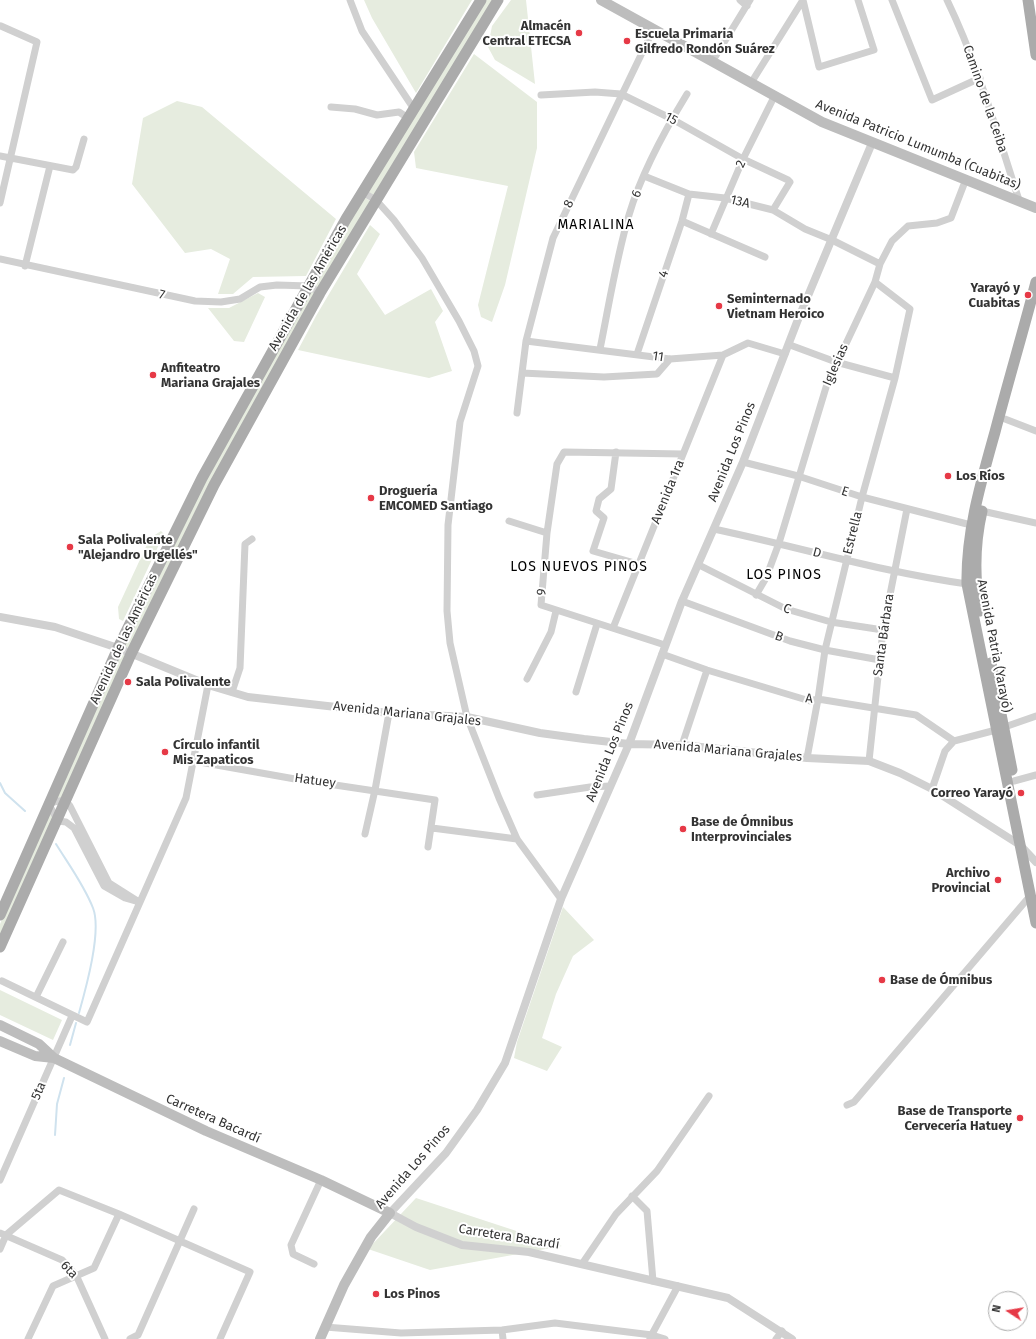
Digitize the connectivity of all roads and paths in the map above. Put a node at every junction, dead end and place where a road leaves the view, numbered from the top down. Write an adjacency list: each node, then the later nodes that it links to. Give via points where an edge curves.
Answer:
1 (350, 0): 23 (street, via 362,31)
2 (481, 0): 23 (main road, Avenida de las Américas)
3 (498, 0): 36 (main road, Avenida de las Américas)
4 (601, 0): 13 (main road, Avenida Patricio Lumumba (Cuabitas))
5 (740, 0): 11 (street)
6 (803, 0): 7 (street, via 819,67 874,50); 17 (street)
7 (858, 0)
8 (892, 0): 16 (street, via 932,100)
9 (948, 0): 16 (street, Camino de la Ceiba)
10 (1028, 0): 14 (main road)
11 (748, 3): 15 (street)
12 (0, 26): 28 (street, via 37,42)
13 (653, 30): 15 (main road, Avenida Patricio Lumumba (Cuabitas)); 18 (street, 8)
14 (1036, 55)
15 (712, 62): 17 (main road, Avenida Patricio Lumumba (Cuabitas))
16 (980, 78): 37 (street, Camino de la Ceiba)
17 (751, 83): 21 (main road, Avenida Patricio Lumumba (Cuabitas))
18 (621, 94): 20 (street, 15, via 595,92); 24 (street, 15); 53 (street, 8, via 553,238)
19 (687, 94): 24 (street, 6)
20 (541, 95)
21 (775, 95): 26 (main road, Avenida Patricio Lumumba (Cuabitas), via 822,122); 29 (street, 2)
22 (331, 107): 23 (street, via 355,109 377,115 399,112)
23 (411, 114): 33 (main road, Avenida de las Américas)
24 (672, 119): 29 (street, 15); 31 (street, 6)
25 (84, 139): 30 (street, via 73,170)
26 (872, 143): 32 (main road, Avenida Patricio Lumumba (Cuabitas)); 43 (street, Avenida Los Pinos)
27 (0, 156): 28 (street)
28 (11, 158): 30 (street); 38 (street)
29 (743, 159): 35 (street, 2); 40 (street, 15, via 790,182)
30 (50, 166): 47 (street)
31 (644, 176): 34 (street, 13A); 55 (street, 6, via 629,214)
32 (966, 179): 37 (main road, Avenida Patricio Lumumba (Cuabitas)); 46 (street, Iglesias, via 950,218 908,226 892,241)
33 (362, 192): 36 (street); 50 (main road, Avenida de las Américas)
34 (689, 194): 35 (street, 13A); 41 (street, 4)
35 (725, 198): 40 (street, 13A); 42 (street, 2)
36 (376, 200): 51 (main road, Avenida de las Américas); 109 (street, via 422,258 459,321 478,366 460,422 448,525 447,611 450,643)
37 (1019, 200): 39 (main road, Avenida Patricio Lumumba (Cuabitas))
38 (0, 203)
39 (1036, 208)
40 (773, 210): 43 (street, 13A)
41 (682, 221): 42 (street); 56 (street, 4)
42 (711, 234): 44 (street)
43 (832, 240): 46 (street, 13A); 54 (street, Avenida Los Pinos)
44 (765, 257)
45 (0, 259): 47 (street, 7)
46 (880, 264): 48 (street, Iglesias)
47 (25, 266): 50 (street, 7, via 195,302 240,299 260,287)
48 (875, 282): 60 (street, Iglesias); 62 (street, Estrella, via 910,309)
49 (1036, 282): 68 (main road, Avenida Patria (Yarayó))
50 (309, 286): 51 (street); 95 (main road, Avenida de las Américas, via 202,478)
51 (320, 293): 97 (main road, Avenida de las Américas, via 214,485)
52 (1036, 312): 64 (main road, Avenida Patria (Yarayó))
53 (526, 341): 55 (street, 11); 61 (street, 8)
54 (790, 345): 57 (street, Avenida Los Pinos); 60 (street)
55 (600, 349): 56 (street, 11)
56 (637, 354): 59 (street, 11)
57 (785, 354): 58 (street, 11, via 748,343); 69 (street, Avenida Los Pinos)
58 (723, 355): 59 (street, 11); 67 (street, Avenida 1ra)
59 (670, 359): 61 (street, via 657,374 604,377)
60 (836, 362): 62 (street); 70 (street, Iglesias)
61 (522, 373): 63 (street, 8)
62 (894, 378): 71 (street, Estrella)
63 (517, 413)
64 (1006, 419): 65 (street); 68 (main road, Avenida Patria (Yarayó))
65 (1036, 431)
66 (616, 452): 67 (street); 78 (street, 9, via 564,452 558,464); 82 (street, via 611,489 599,499 596,511 604,518 593,551)
67 (683, 454): 82 (street, Avenida 1ra)
68 (991, 459): 73 (main road, Avenida Patria (Yarayó)); 76 (main road, Avenida Patria (Yarayó))
69 (743, 462): 70 (street, E); 77 (street, Avenida Los Pinos)
70 (798, 476): 71 (street, E); 80 (street, Iglesias)
71 (862, 497): 72 (street, E); 81 (street, Estrella)
72 (907, 509): 76 (street, E); 84 (street, Santa Bárbara)
73 (982, 511): 75 (street); 110 (main road, Avenida Patria (Yarayó), via 975,555 975,583)
74 (509, 521): 78 (street)
75 (1036, 523)
76 (971, 526): 85 (main road, Avenida Patria (Yarayó))
77 (714, 529): 80 (street, D); 83 (street, Avenida Los Pinos)
78 (547, 533): 88 (street, 9, via 541,605)
79 (252, 539): 103 (street, via 245,544 240,668)
80 (778, 543): 81 (street, D); 86 (street, Iglesias, via 766,578)
81 (846, 561): 84 (street, D); 90 (street, Estrella)
82 (638, 564): 92 (street, Avenida 1ra)
83 (699, 565): 86 (street, C); 87 (street, Avenida Los Pinos)
84 (893, 572): 85 (street, D); 93 (street, Santa Bárbara)
85 (967, 584): 110 (main road, Avenida Patria (Yarayó))
86 (756, 594): 90 (street, C, via 786,609)
87 (682, 601): 94 (street, Avenida Los Pinos); 96 (street, B, via 790,641)
88 (556, 611): 91 (street, 9); 101 (street, via 551,632)
89 (0, 617): 95 (street, Avenida Mariana Grajales, via 55,627)
90 (831, 622): 93 (street, C); 96 (street, Estrella)
91 (597, 624): 92 (street, 9); 104 (street)
92 (613, 628): 94 (street, 9)
93 (883, 630): 99 (street, Santa Bárbara)
94 (665, 645): 98 (street, Avenida Los Pinos)
95 (118, 648): 97 (street, Avenida Mariana Grajales); 124 (main road, Avenida de las Américas)
96 (825, 650): 99 (street, B); 105 (street, Estrella)
97 (132, 654): 102 (street, Avenida Mariana Grajales); 123 (main road, Avenida de las Américas)
98 (662, 654): 100 (street, A); 112 (street, Avenida Los Pinos)
99 (880, 660): 106 (street, Santa Bárbara)
100 (707, 670): 105 (street, A, via 810,701); 113 (street)
101 (527, 679)
102 (208, 685): 103 (street, Avenida Mariana Grajales); 115 (street)
103 (232, 692): 107 (street, Avenida Mariana Grajales, via 248,697)
104 (576, 692)
105 (818, 699): 106 (street, A); 114 (street, Estrella)
106 (874, 709): 111 (street, A, via 916,715); 116 (street, Santa Bárbara)
107 (389, 713): 109 (street, Avenida Mariana Grajales); 121 (street)
108 (1036, 716): 110 (street)
109 (467, 717): 112 (street, Avenida Mariana Grajales, via 540,733); 128 (street)
110 (1000, 729): 111 (street); 118 (main road, Avenida Patria (Yarayó)); 130 (main road, Avenida Patria (Yarayó))
111 (954, 741): 120 (street, via 945,751)
112 (629, 744): 113 (street, Avenida Mariana Grajales); 119 (street, Avenida Los Pinos)
113 (682, 745): 114 (street, Avenida Mariana Grajales)
114 (807, 758): 116 (street, Avenida Mariana Grajales)
115 (194, 761): 121 (street, Hatuey); 134 (street, via 186,798)
116 (869, 761): 120 (street, Avenida Mariana Grajales)
117 (1036, 775): 118 (street)
118 (1014, 781): 130 (main road, Avenida Patria (Yarayó))
119 (610, 786): 122 (street); 133 (street, Avenida Los Pinos)
120 (932, 788): 130 (street, Avenida Mariana Grajales)
121 (375, 790): 126 (street, Hatuey, via 435,800); 127 (street)
122 (537, 795)
123 (66, 800): 124 (street); 125 (main road, Avenida de las Américas); 134 (street, via 109,883)
124 (48, 804): 125 (street); 135 (main road, Avenida de las Américas)
125 (57, 820): 134 (street, via 66,822 74,828 104,886); 138 (main road, Avenida de las Américas)
126 (432, 828): 128 (street); 129 (street)
127 (365, 834)
128 (517, 839): 133 (street)
129 (428, 847)
130 (1024, 848): 131 (street, Avenida Mariana Grajales); 132 (main road, Avenida Patria (Yarayó))
131 (1036, 862)
132 (1033, 891): 136 (main road, Avenida Patria (Yarayó)); 146 (street, via 854,1102)
133 (561, 899): 151 (street, Avenida Los Pinos, via 505,1062 477,1110 446,1153)
134 (139, 902): 141 (street, via 87,1022)
135 (0, 915)
136 (1036, 923)
137 (62, 942): 140 (street)
138 (0, 947)
139 (2, 981): 140 (street)
140 (36, 997): 141 (street)
141 (72, 1016): 144 (street, 5ta)
142 (0, 1025): 144 (main road, Carretera Bacardí, via 39,1044)
143 (0, 1041): 144 (main road, Carretera Bacardí, via 35,1056)
144 (54, 1058): 147 (street, 5ta); 148 (main road, Carretera Bacardí, via 206,1131)
145 (709, 1096): 149 (street, via 657,1171)
146 (847, 1105)
147 (0, 1180)
148 (320, 1180): 151 (main road, Carretera Bacardí); 156 (street, via 291,1245 293,1254)
149 (632, 1196): 157 (street, via 616,1214); 159 (street, via 647,1211)
150 (194, 1209): 154 (street)
151 (390, 1213): 157 (street, Carretera Bacardí, via 416,1227 462,1245 529,1252); 161 (main road, Avenida Los Pinos, via 371,1237 344,1285)
152 (119, 1214): 153 (street, via 59,1190); 154 (street); 158 (street, via 94,1268)
153 (3, 1234): 155 (street); 158 (street, 6ta, via 62,1260)
154 (180, 1240): 168 (street, via 138,1335); 169 (street, via 250,1272)
155 (0, 1249)
156 (314, 1264)
157 (582, 1264): 159 (street, Carretera Bacardí)
158 (76, 1275): 166 (street, via 53,1286); 167 (street, 6ta)
159 (653, 1281): 160 (street, Carretera Bacardí)
160 (678, 1286): 163 (street, Carretera Bacardí, via 728,1298); 164 (street)
161 (325, 1327): 162 (street, via 401,1333); 165 (main road, Avenida Los Pinos)
162 (502, 1330): 164 (street, via 556,1323); 170 (street)
163 (782, 1331): 172 (street); 173 (street, Carretera Bacardí)
164 (650, 1337): 171 (street)
165 (321, 1338)
166 (28, 1339)
167 (105, 1339)
168 (130, 1339)
169 (220, 1339)
170 (503, 1339)
171 (665, 1339)
172 (776, 1339)
173 (792, 1339)

